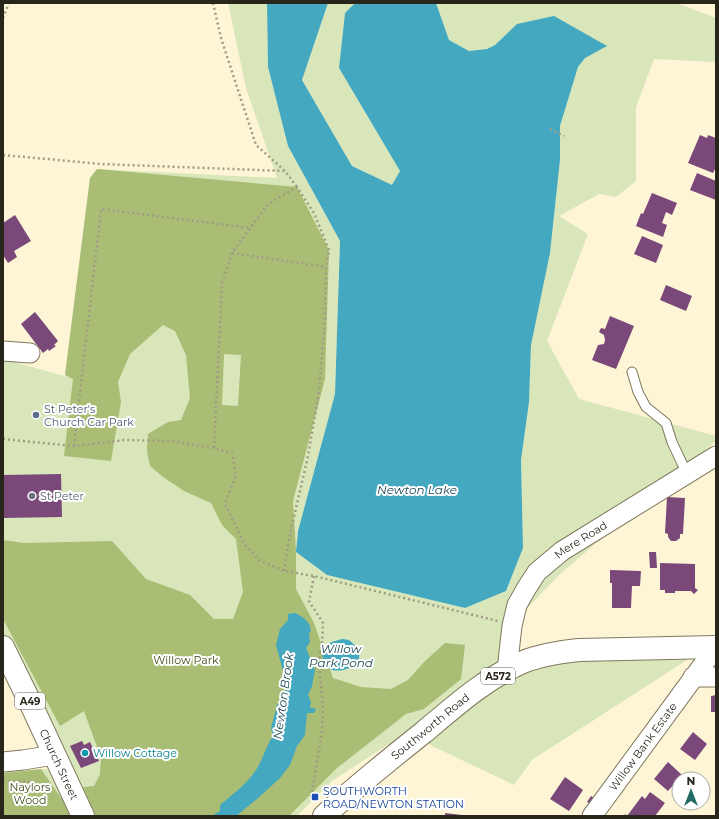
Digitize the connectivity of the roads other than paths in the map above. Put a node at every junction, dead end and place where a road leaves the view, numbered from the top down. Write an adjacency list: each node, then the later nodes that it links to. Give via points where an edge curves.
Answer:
1 (3, 351): 2 (street)
2 (30, 353)
3 (632, 372): 5 (lane, via 646,407 666,423)
4 (716, 456): 5 (street, Mere Road)
5 (687, 474): 8 (street, Mere Road, via 562,551 537,572 517,606)
6 (3, 647): 11 (main road, Church Street / A49)
7 (716, 647): 8 (main road, Southworth Road / A572, via 579,650 541,656); 9 (street, Willow Bank Estate)
8 (507, 670): 13 (main road, Southworth Road / A572, via 468,695)
9 (693, 677): 10 (street); 15 (street, Willow Bank Estate)
10 (716, 677)
11 (54, 755): 12 (street); 14 (main road, Church Street / A49)
12 (3, 762)
13 (327, 815)
14 (84, 816)
15 (592, 816)

